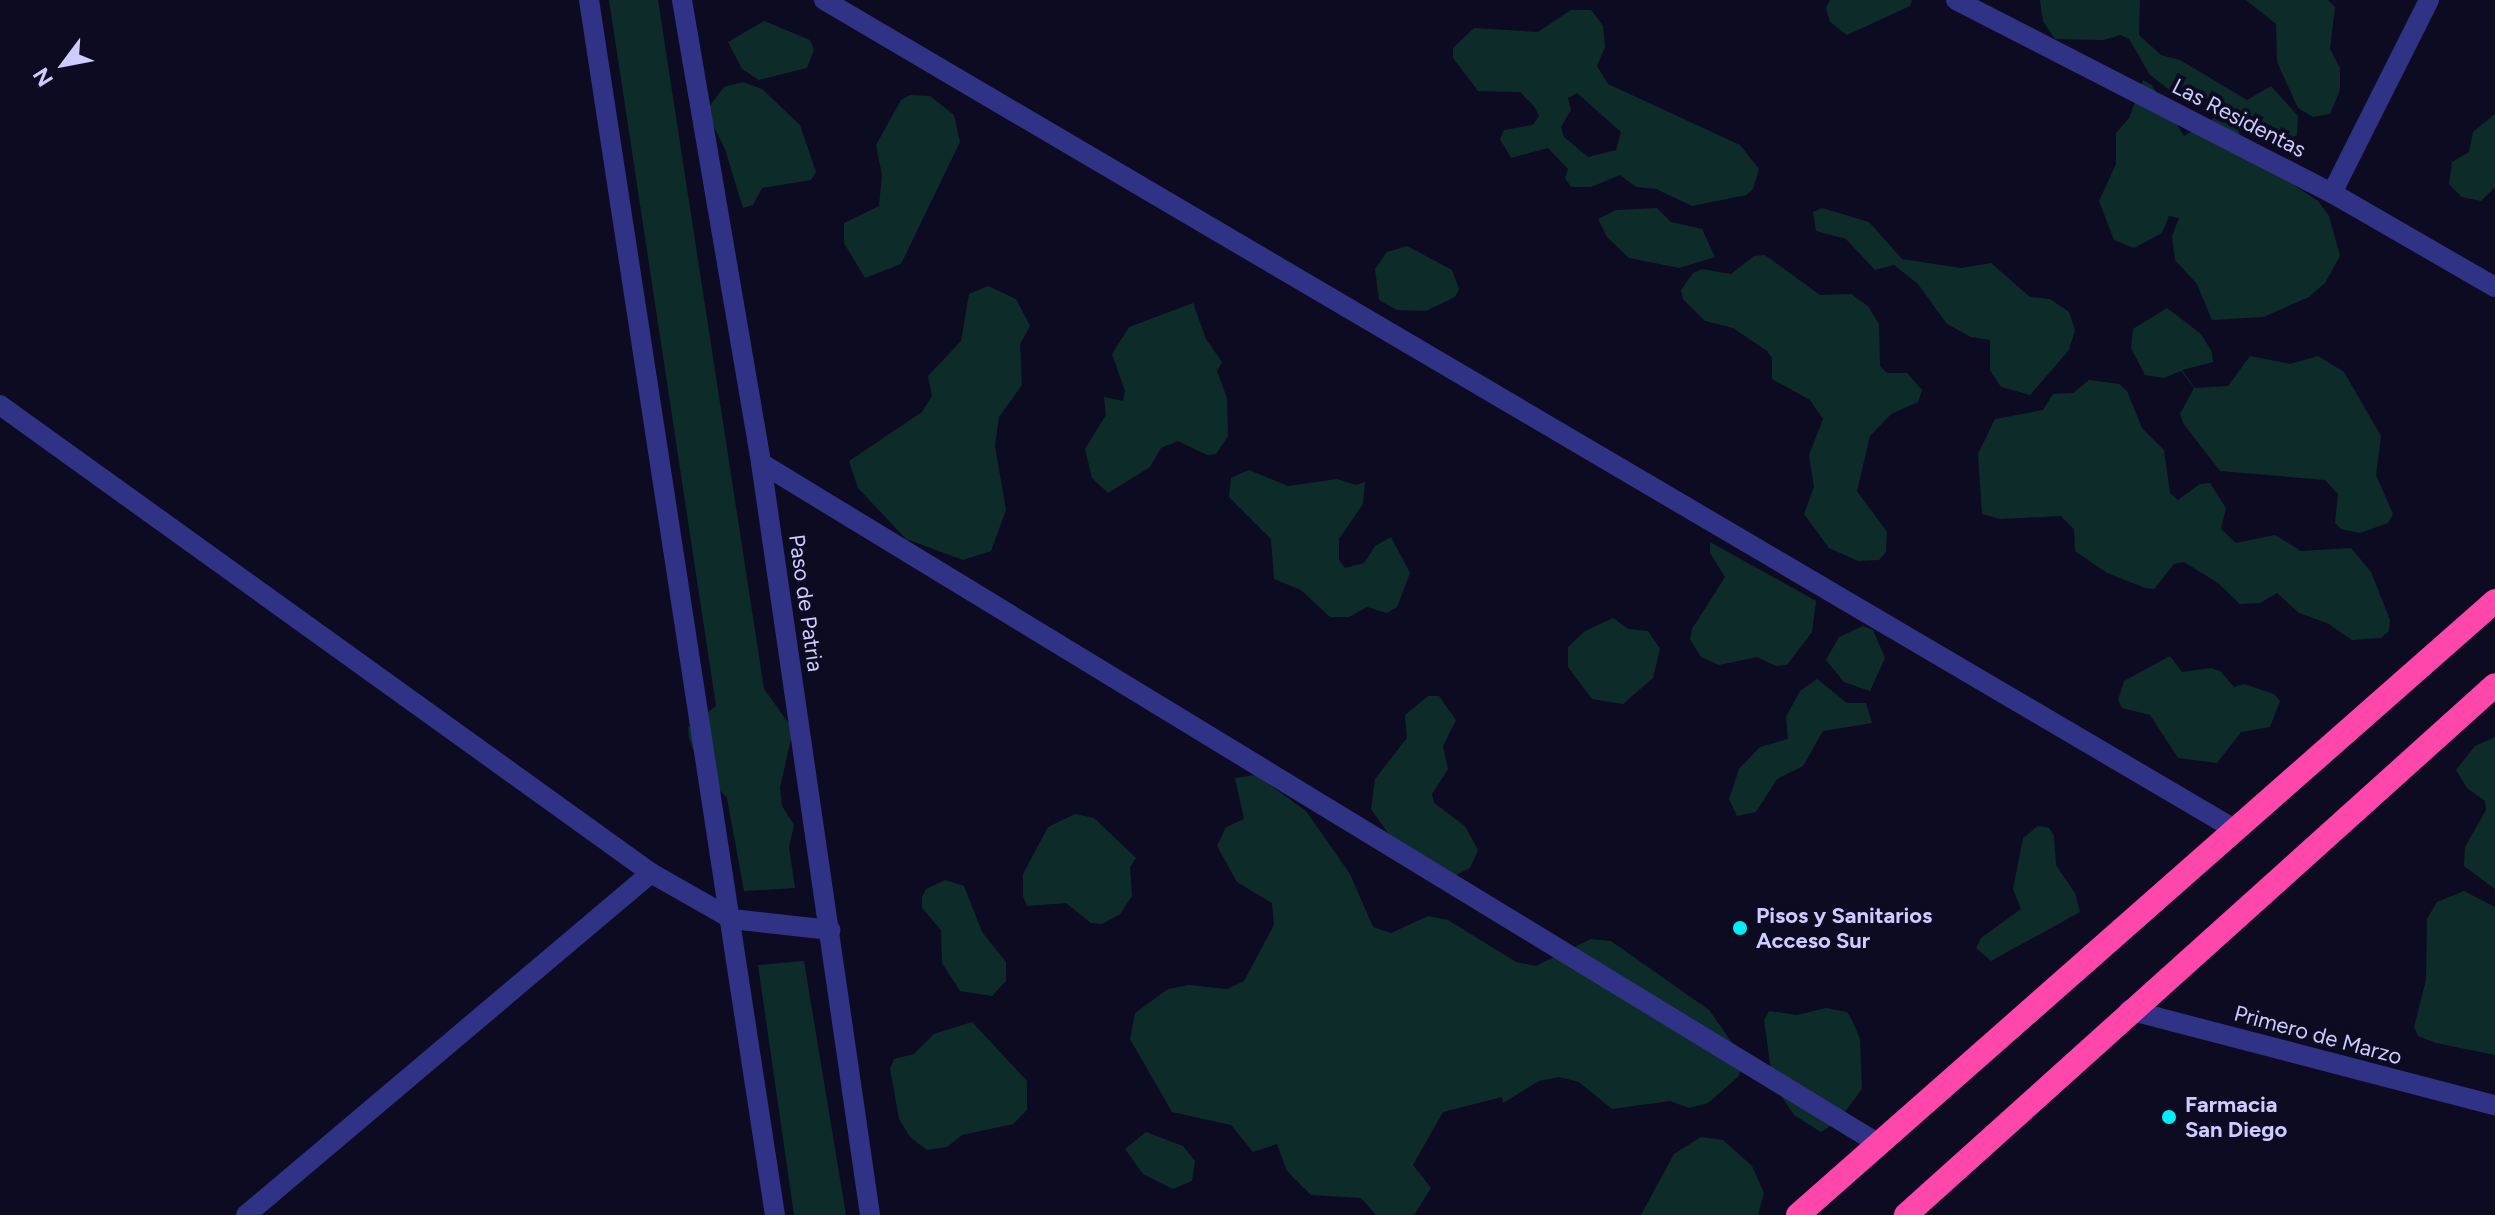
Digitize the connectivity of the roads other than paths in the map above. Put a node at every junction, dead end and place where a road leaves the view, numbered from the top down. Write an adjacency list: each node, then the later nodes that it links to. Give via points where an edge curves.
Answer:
1 (589, 0): 14 (street)
2 (682, 0): 9 (street, Paso de Patria)
3 (824, 0): 12 (street)
4 (1956, 0): 6 (street, Las Residentas)
5 (2429, 0): 6 (street)
6 (2332, 193): 7 (street, Las Residentas)
7 (2495, 287)
8 (0, 405): 13 (street)
9 (761, 463): 15 (street, Paso de Patria); 18 (street)
10 (2495, 601): 12 (highway)
11 (2495, 685): 16 (highway)
12 (2236, 830): 18 (highway)
13 (651, 873): 14 (street); 19 (street)
14 (732, 919): 15 (street); 20 (street)
15 (830, 930): 21 (street, Paso de Patria)
16 (2129, 1010): 17 (street, Primero de Marzo); 23 (highway)
17 (2495, 1105)
18 (1879, 1144): 22 (highway)
19 (246, 1215)
20 (775, 1215)
21 (870, 1215)
22 (1798, 1215)
23 (1906, 1215)

